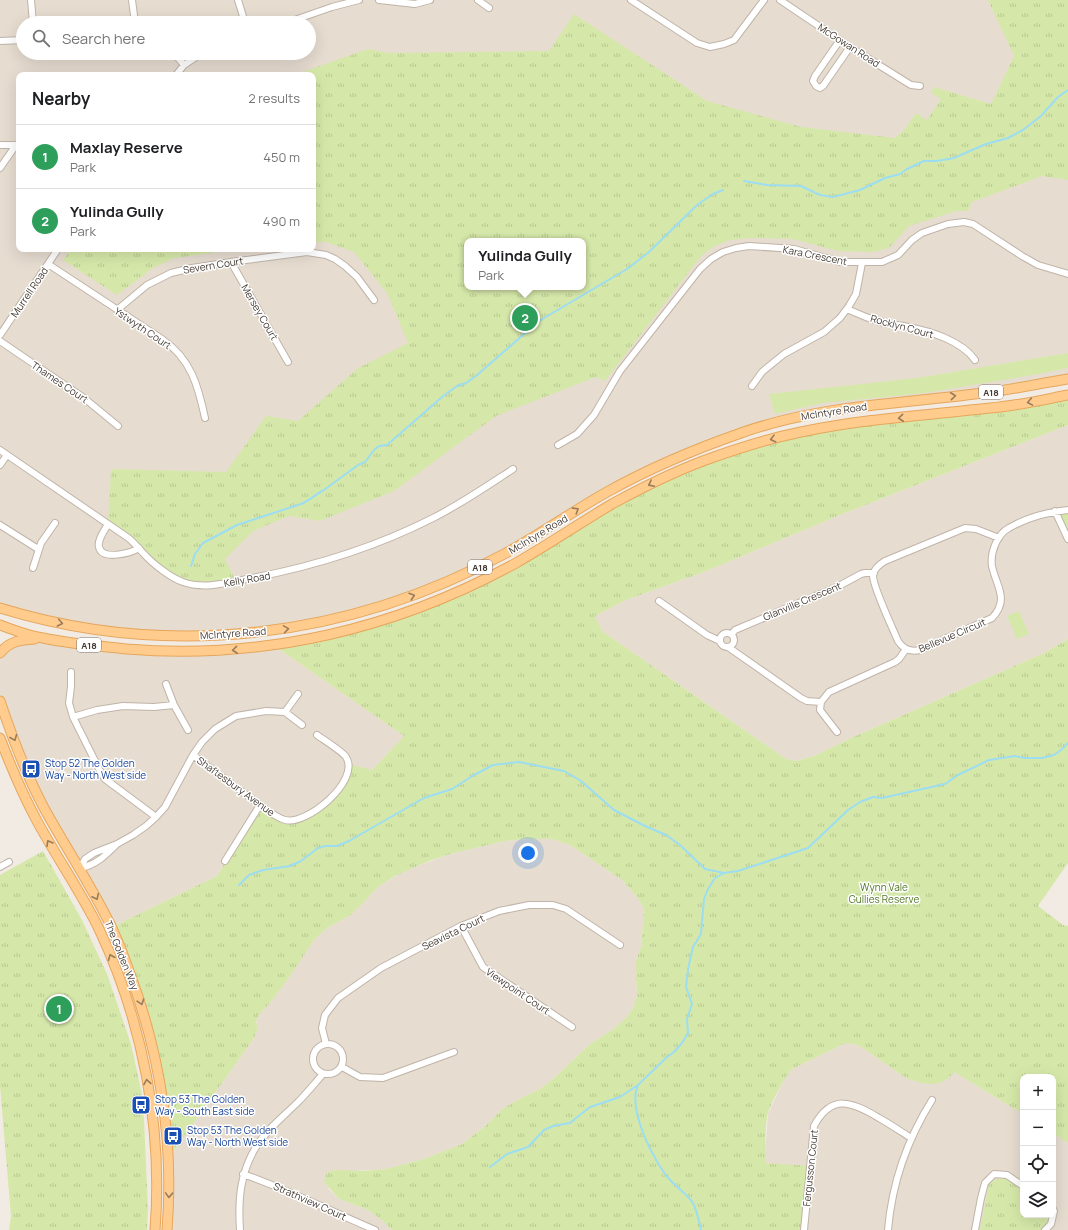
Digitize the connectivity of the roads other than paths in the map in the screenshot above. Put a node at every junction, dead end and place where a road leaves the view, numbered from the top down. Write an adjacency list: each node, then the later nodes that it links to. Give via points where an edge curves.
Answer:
1 (31, 0): 14 (street)
2 (132, 0): 15 (street)
3 (238, 0): 16 (street)
4 (329, 0): 12 (street)
5 (359, 0): 12 (street)
6 (379, 0): 7 (street, via 415,4)
7 (430, 0)
8 (478, 0): 13 (street)
9 (631, 0): 10 (street, via 697,43 710,47 734,40)
10 (764, 0)
11 (780, 0): 19 (street, McGowan Road)
12 (332, 7): 17 (street)
13 (489, 8)
14 (32, 16)
15 (134, 16)
16 (243, 16)
17 (306, 16)
18 (16, 40): 20 (street)
19 (840, 40): 21 (street, McGowan Road); 21 (street, via 815,76 813,80 816,86 823,86)
20 (0, 41)
21 (850, 47): 26 (street, McGowan Road, via 911,85)
22 (180, 60): 24 (street)
23 (192, 60): 24 (street)
24 (184, 65): 25 (street)
25 (178, 72)
26 (920, 86)
27 (0, 145): 28 (street)
28 (16, 145)
29 (16, 148): 30 (street)
30 (0, 168)
31 (56, 252): 34 (street, Murrell Road)
32 (231, 262): 36 (street, Severn Court, via 301,253 322,254 345,266); 38 (street, Severn Court, via 171,273 147,285); 42 (street, Mersey Court)
33 (862, 263): 35 (street, Kara Crescent, via 890,260 922,233 948,224 964,222 979,227 1034,263); 37 (street, via 857,290); 48 (street, Kara Crescent, via 835,261 794,249 749,246 717,255 700,269 620,371 591,419 577,434)
34 (48, 264): 38 (street, Ystwyth Court); 39 (street, Murrell Road)
35 (1068, 274)
36 (374, 300)
37 (847, 309): 41 (street, Rocklyn Court, via 878,321 912,327 945,338 963,347); 44 (street, via 830,328 784,354 767,368)
38 (117, 310): 46 (street, Ystwyth Court, via 168,343 180,354 193,374)
39 (0, 335)
40 (0, 342): 47 (street, Thames Court, via 84,398)
41 (975, 360)
42 (288, 362)
43 (1068, 379): 66 (main road, McIntyre Road / A18, one-way to 43, via 106,631 167,636 257,633 345,617 425,592 456,578 508,552 628,480 678,456 745,431 790,418 837,409 991,392)
44 (752, 386)
45 (1068, 395): 70 (main road, McIntyre Road / A18, one-way to 70, via 993,408 838,425 799,432 736,449 657,481 612,504 517,562 458,592 389,618 325,636 226,651 144,650)
46 (205, 418)
47 (118, 426)
48 (558, 444)
49 (0, 450): 50 (street, Kelly Road)
50 (7, 455): 51 (street); 56 (street, Kelly Road)
51 (0, 465)
52 (513, 469): 60 (street, Kelly Road, via 417,526 357,551 278,573 211,585 192,584 177,580 152,562)
53 (1068, 510): 54 (street, Bellevue Circuit)
54 (1055, 511): 58 (street, Bellevue Circuit, via 1008,528); 59 (street)
55 (55, 523): 61 (street)
56 (108, 524): 60 (street, Kelly Road); 60 (street, via 99,543 101,551 113,555 130,553)
57 (0, 525): 61 (street)
58 (999, 538): 63 (street, via 976,529 964,528 881,563); 73 (street, Bellevue Circuit, via 992,556 1001,596 996,614 986,622 920,650 912,651)
59 (1068, 539)
60 (139, 548)
61 (38, 549): 62 (street)
62 (33, 568)
63 (874, 574): 69 (street, Glanville Crescent, via 861,574 735,630); 73 (street, Bellevue Circuit, via 875,586 898,641)
64 (659, 601): 71 (street, via 707,635)
65 (0, 608): 66 (main road, McIntyre Road / A18)
66 (22, 614): 67 (main road)
67 (0, 615)
68 (0, 625): 70 (main road, McIntyre Road / A18)
69 (732, 634): 71 (street, via 722,635); 72 (street, via 735,639)
70 (43, 638): 74 (main road, via 14,642)
71 (720, 641): 72 (street)
72 (728, 648): 79 (street, via 801,698)
73 (906, 648): 79 (street, via 895,662 829,692)
74 (0, 653)
75 (71, 672): 82 (street, via 69,703)
76 (166, 684): 80 (street)
77 (298, 694): 81 (street)
78 (0, 701): 95 (main road, The Golden Way, one-way to 95, via 35,789)
79 (821, 702): 85 (street, via 820,710)
80 (174, 705): 82 (street, via 123,706); 84 (street)
81 (285, 712): 83 (street); 88 (street, via 266,711 236,716 215,729)
82 (73, 717): 90 (street, via 105,779)
83 (302, 725)
84 (188, 730)
85 (837, 732)
86 (317, 735): 89 (street, Shaftesbury Avenue, via 346,756 349,764 349,773 330,800 293,821 277,817)
87 (0, 738): 91 (main road, The Golden Way, one-way to 87, via 24,796)
88 (193, 754): 89 (street, Shaftesbury Avenue); 90 (street, via 165,807)
89 (260, 805): 92 (street)
90 (156, 817): 95 (street, via 117,844 104,857 90,866)
91 (59, 858): 95 (main road); 96 (main road, The Golden Way)
92 (225, 860)
93 (9, 862): 94 (street)
94 (0, 868)
95 (80, 868): 96 (main road); 110 (main road, The Golden Way, one-way to 110, via 112,927 143,1009 153,1048 163,1099 168,1146)
96 (78, 892): 109 (main road, The Golden Way, one-way to 96, via 155,1136 141,1051 118,974)
97 (462, 926): 98 (street, Seavista Court, via 499,911 529,905 553,905 566,909); 99 (street, Viewpoint Court, via 483,967); 100 (street, Seavista Court, via 380,968 338,998 325,1015 322,1028)
98 (620, 945)
99 (572, 1027)
100 (326, 1044): 102 (street, via 338,1047 344,1057); 103 (street, via 316,1050 313,1061)
101 (454, 1052): 102 (street, via 383,1078 360,1077)
102 (342, 1067): 103 (street, via 330,1075)
103 (323, 1074): 106 (street, via 256,1146)
104 (932, 1100): 105 (street)
105 (911, 1138): 113 (street, Fergusson Court, via 863,1108 852,1104 842,1103 826,1109 814,1126); 114 (street, via 897,1178)
106 (243, 1174): 111 (street, via 238,1209); 112 (street, Strathview Court)
107 (1020, 1184): 115 (street, via 1007,1175 994,1174 985,1183)
108 (1052, 1218): 116 (street)
109 (155, 1230)
110 (167, 1230)
111 (240, 1230)
112 (375, 1230)
113 (804, 1230)
114 (888, 1230)
115 (975, 1230)
116 (1045, 1230)

